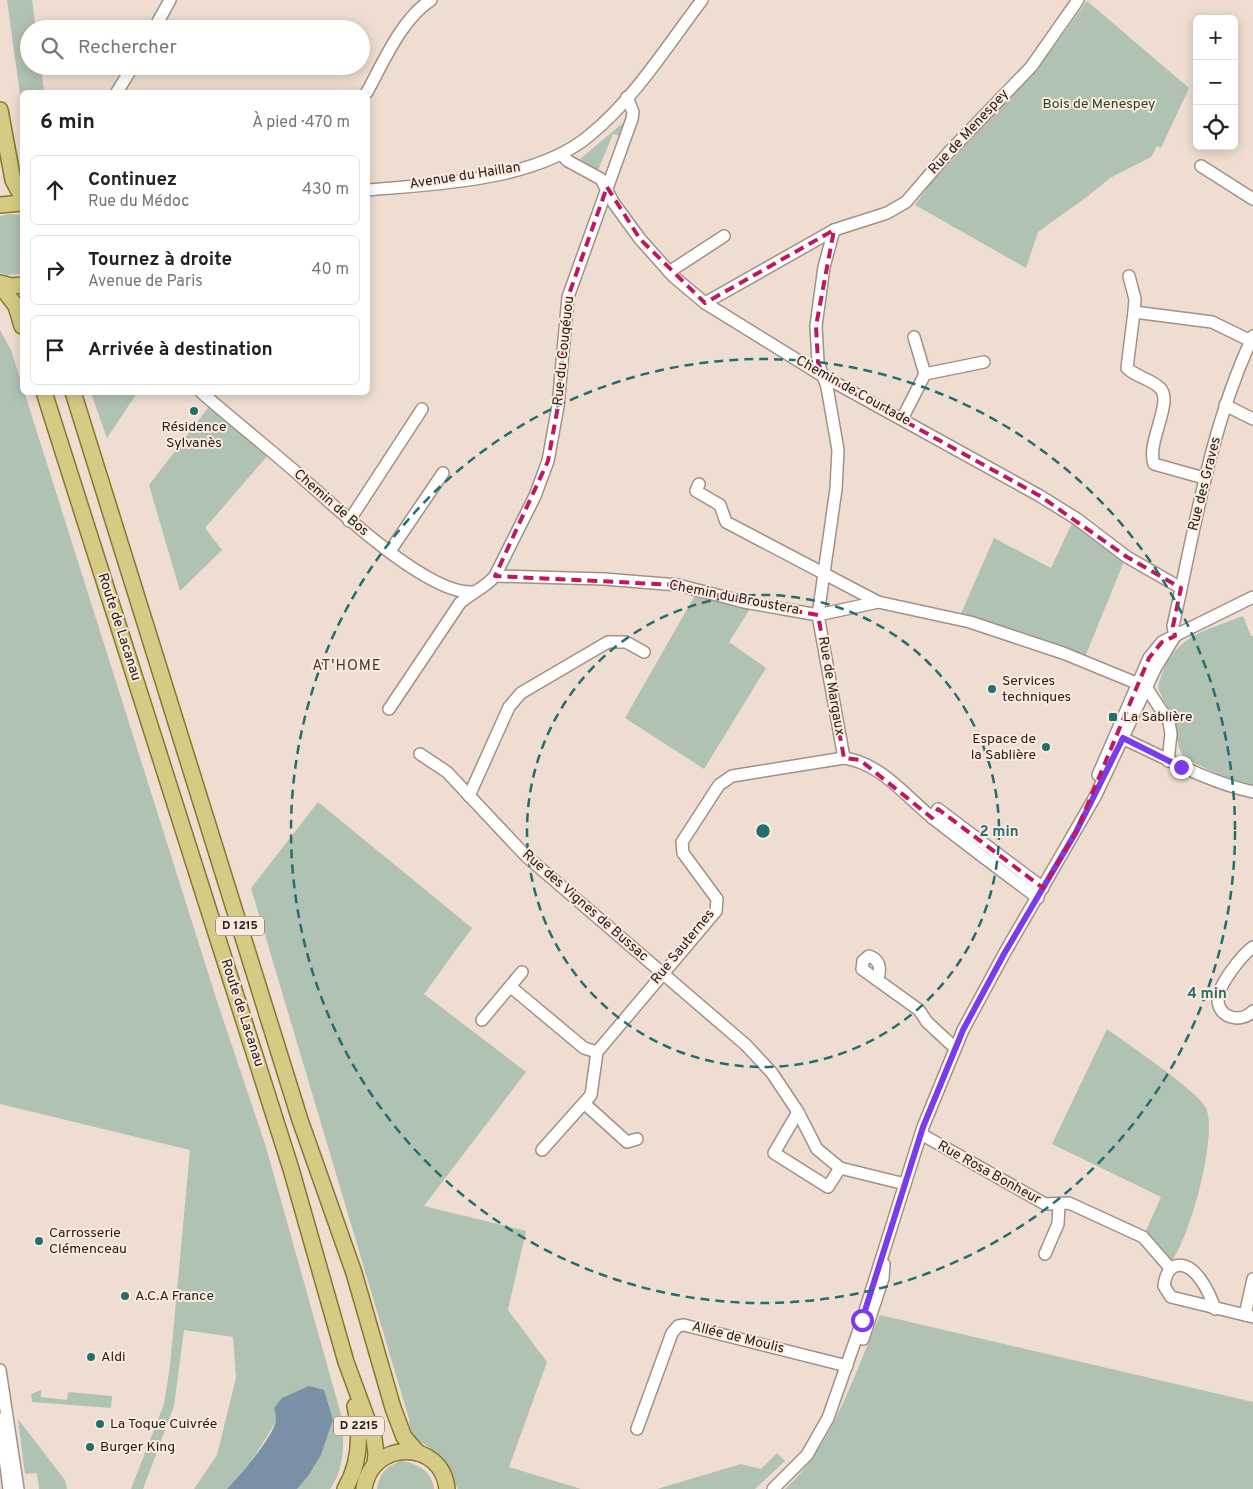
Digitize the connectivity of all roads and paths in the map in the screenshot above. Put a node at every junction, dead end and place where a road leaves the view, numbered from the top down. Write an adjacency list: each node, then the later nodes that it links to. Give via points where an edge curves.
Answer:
1 (170, 0): 5 (street)
2 (431, 0): 8 (street, via 413,16 388,52)
3 (702, 0): 9 (street, Avenue du Haillan)
4 (1078, 0): 19 (street, Rue de Menespey, via 1030,67 906,202 887,213)
5 (159, 20)
6 (127, 75): 7 (street)
7 (118, 90)
8 (368, 90)
9 (627, 97): 11 (street, Avenue du Haillan, via 590,136); 13 (street, Rue du Couqéuou, via 633,112 632,120)
10 (0, 110): 15 (main road, via 13,180)
11 (561, 154): 13 (street, Chemin de Courtade, via 601,179); 14 (street, Avenue du Haillan, via 509,172)
12 (1201, 166): 16 (street)
13 (607, 187): 21 (street, Chemin de Courtade, via 613,202); 46 (street, Rue du Couqéuou, via 568,297 558,406 548,461 535,496)
14 (370, 190)
15 (20, 193)
16 (1253, 199)
17 (20, 203): 18 (main road)
18 (0, 205)
19 (834, 230): 25 (street, Rue de Menespey); 32 (street, via 824,266 816,326 818,362)
20 (724, 236): 21 (street)
21 (669, 272): 25 (street, Chemin de Courtade)
22 (1129, 276): 26 (street, via 1135,300)
23 (0, 284): 24 (main road); 27 (main road, via 16,306)
24 (20, 285)
25 (705, 303): 32 (street, Chemin de Courtade)
26 (1134, 312): 29 (street, via 1212,322); 41 (street, via 1127,368 1159,387 1164,394 1151,454 1154,464)
27 (20, 319)
28 (914, 337): 31 (street)
29 (1252, 338): 36 (street, Rue des Graves)
30 (984, 362): 31 (street)
31 (925, 374): 38 (street)
32 (823, 376): 38 (street, Chemin de Courtade); 45 (street, Rue de Margaux, via 838,450)
33 (45, 395): 85 (main road, Route de Lacanau / D 1215, via 291,1169)
34 (74, 395): 90 (main road, Route de Lacanau / D 1215, via 300,1120 354,1273 393,1408 404,1437)
35 (205, 395): 43 (street, Chemin de Bos)
36 (1225, 405): 39 (street); 41 (street, Rue des Graves)
37 (422, 409): 43 (street)
38 (902, 419): 47 (street, Chemin de Courtade, via 1040,496 1127,557)
39 (1253, 419)
40 (442, 474): 44 (street)
41 (1204, 478): 47 (street, Rue des Graves)
42 (699, 484): 45 (street, via 696,491 720,505 726,522)
43 (349, 520): 44 (street, Chemin de Bos)
44 (390, 551): 48 (street, Chemin de Bos, via 440,585 455,592)
45 (824, 573): 50 (street); 51 (street, Rue de Margaux)
46 (495, 576): 48 (street, Rue du Couqéuou); 51 (street, Chemin du Broustera, via 678,585 744,602)
47 (1181, 588): 52 (street, Rue des Graves)
48 (472, 592): 55 (street, Rue du Couqéuou, via 448,619)
49 (1253, 597): 52 (street)
50 (878, 602): 51 (street, Chemin du Broustera); 54 (street, Chemin du Broustera, via 970,622 1063,653)
51 (818, 615): 58 (street, Rue de Margaux)
52 (1174, 636): 54 (street, via 1162,642 1149,658)
53 (644, 652): 61 (street, via 626,642 608,642 521,693 509,707)
54 (1142, 685): 56 (street); 59 (street, via 1169,722)
55 (389, 709)
56 (1123, 738): 59 (street); 62 (street)
57 (420, 754): 61 (street, Rue des Vignes de Bussac, via 447,772)
58 (844, 758): 62 (street, Rue Sauternes, via 860,760 894,783 932,818 938,809); 65 (street, Rue Sauternes, via 732,776 718,785 682,842 683,854 717,899 716,912)
59 (1168, 761): 60 (street, via 1226,786)
60 (1253, 792)
61 (469, 796): 65 (street, Rue des Vignes de Bussac, via 526,856)
62 (1041, 893): 70 (street, via 1000,961)
63 (1253, 947): 68 (street, via 1230,973 1218,999 1226,1015 1234,1019 1243,1018)
64 (522, 972): 67 (street)
65 (663, 973): 71 (street, Rue Sauternes); 73 (street, Rue des Vignes de Bussac, via 752,1052 772,1073)
66 (878, 979): 70 (street, via 919,1010)
67 (511, 987): 69 (street); 71 (street, via 584,1048)
68 (1253, 1011)
69 (482, 1020)
70 (955, 1048): 74 (street)
71 (597, 1052): 72 (street, via 594,1082)
72 (584, 1104): 75 (street, via 627,1142); 76 (street)
73 (798, 1112): 77 (street, Rue des Vignes de Bussac, via 817,1149); 77 (street, via 774,1153 828,1187)
74 (921, 1134): 78 (street); 79 (street, Rue Rosa Bonheur, via 1045,1204)
75 (637, 1140)
76 (542, 1150)
77 (840, 1168): 78 (street, Rue des Vignes de Bussac)
78 (905, 1184): 86 (street)
79 (1059, 1205): 80 (street, Rue Rosa Bonheur, via 1058,1224); 81 (street, Rue Rosa Bonheur, via 1069,1203 1143,1237)
80 (1046, 1254)
81 (1171, 1269): 83 (street, via 1186,1266 1191,1269); 83 (street, via 1164,1286 1171,1297)
82 (1253, 1279): 84 (street)
83 (1215, 1308): 84 (street)
84 (1249, 1316)
85 (346, 1362): 91 (main road, Route de Lacanau / D 1215, via 374,1438); 96 (main road, D 2215, via 359,1434 356,1460)
86 (847, 1366): 89 (street, Allée de Moulis, via 678,1326 672,1332); 97 (street, via 828,1418 814,1444)
87 (0, 1370): 95 (street)
88 (0, 1419): 94 (street)
89 (637, 1429)
90 (418, 1453): 91 (main road, via 395,1452); 92 (main road, Route de Lacanau, via 431,1459 441,1470)
91 (374, 1464): 93 (main road)
92 (448, 1487)
93 (363, 1488)
94 (9, 1489)
95 (18, 1489)
96 (344, 1489)
97 (773, 1489)

